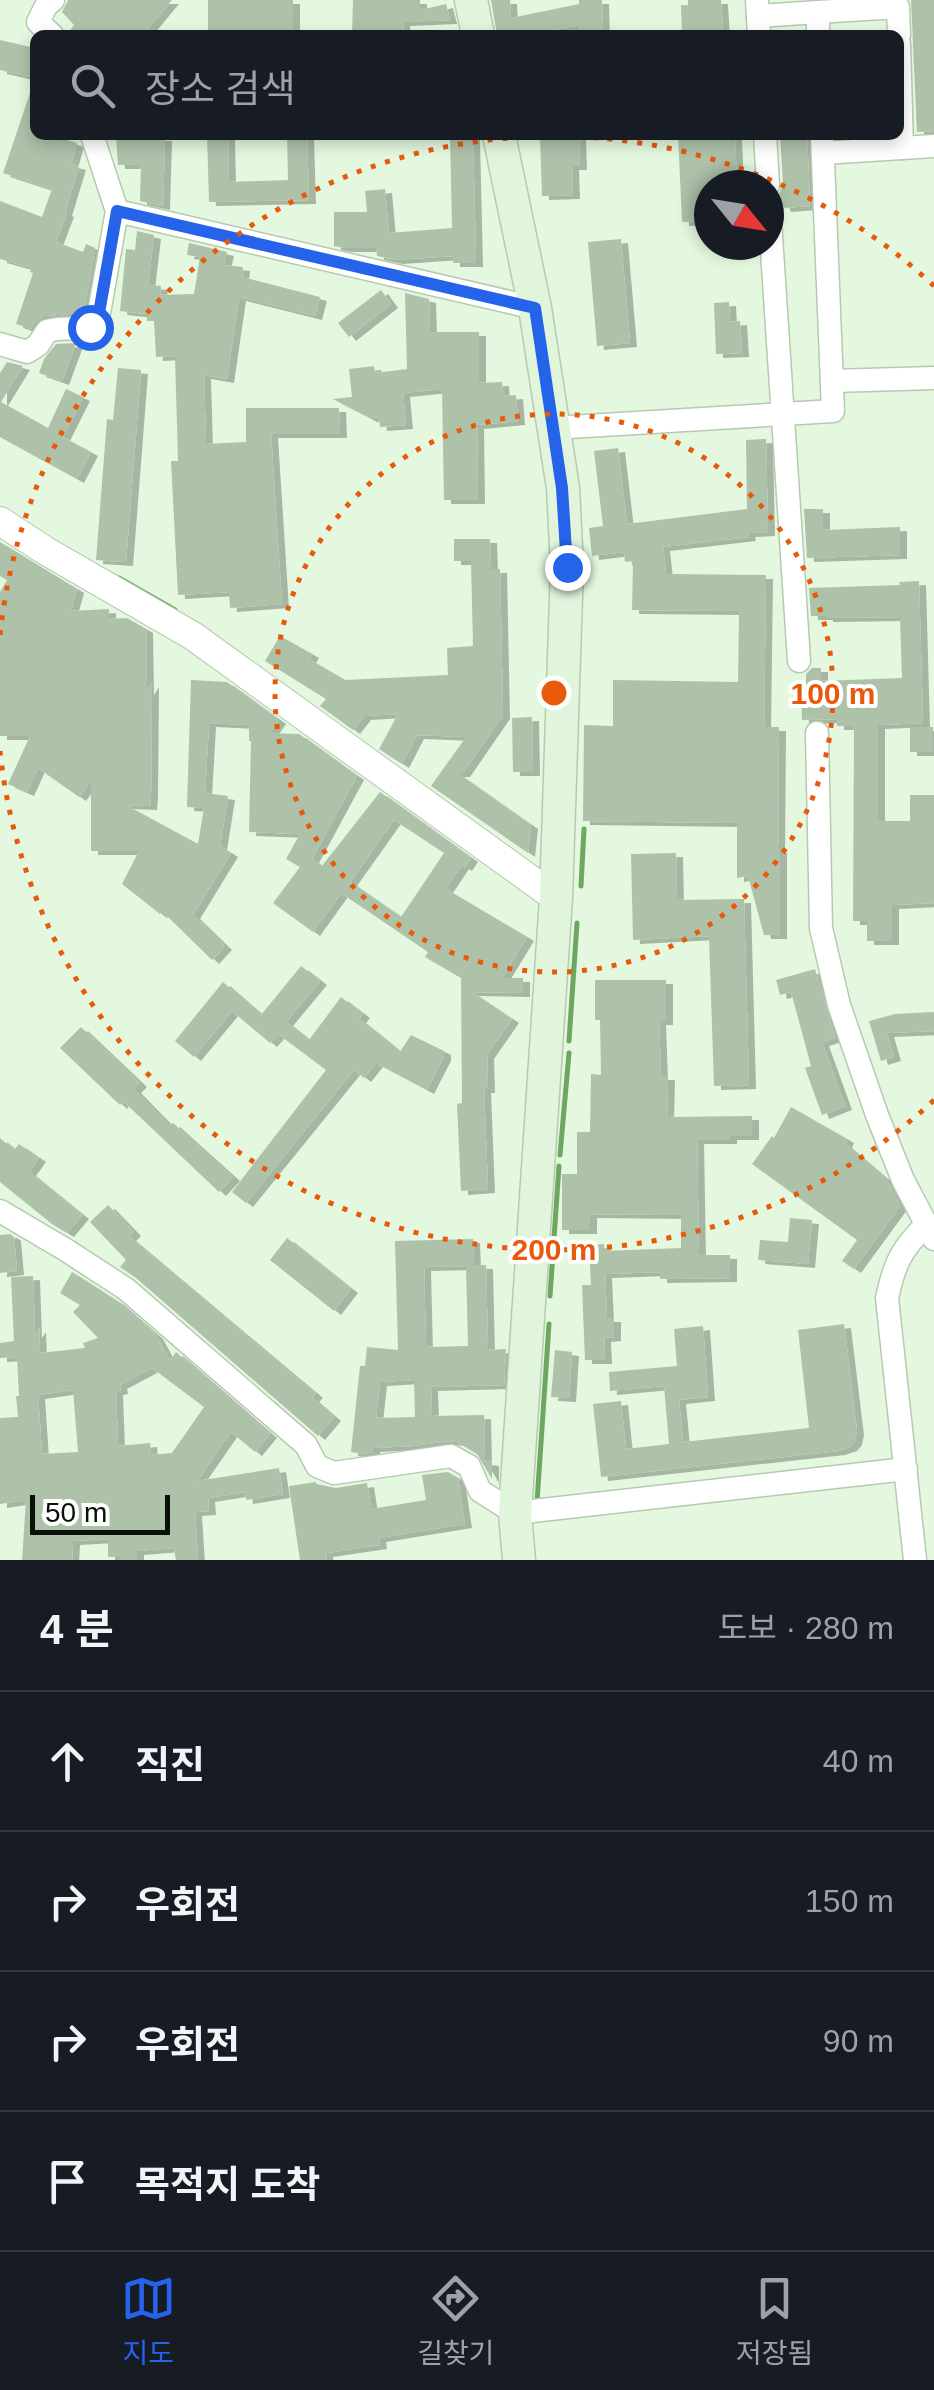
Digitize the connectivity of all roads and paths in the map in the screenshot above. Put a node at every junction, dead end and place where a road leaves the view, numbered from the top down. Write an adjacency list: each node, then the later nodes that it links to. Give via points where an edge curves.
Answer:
1 (53, 0): 5 (street, via 38,22)
2 (470, 0): 6 (main road)
3 (758, 17): 4 (street)
4 (818, 24): 7 (street, via 898,7)
5 (47, 30)
6 (477, 30)
7 (899, 30)
8 (94, 140): 16 (street)
9 (500, 140): 18 (main road)
10 (765, 140): 15 (street)
11 (902, 140): 14 (street)
12 (823, 144): 14 (street); 21 (street)
13 (934, 146): 14 (street)
14 (902, 148)
15 (767, 170)
16 (117, 211): 18 (street); 19 (street, via 99,313 90,327 47,331 27,352)
17 (772, 260): 22 (street)
18 (535, 308): 23 (main road)
19 (0, 344)
20 (934, 378): 21 (street)
21 (832, 380): 22 (street, via 833,410)
22 (781, 414): 23 (street); 25 (street)
23 (554, 428): 27 (main road, via 567,567)
24 (0, 521): 27 (street, via 193,636)
25 (799, 661)
26 (817, 733): 29 (street, via 821,928 877,1115)
27 (556, 898): 31 (main road)
28 (0, 1210): 31 (street, via 126,1289 306,1445 317,1466 334,1473 451,1456 469,1466 480,1491)
29 (930, 1232): 30 (street, via 905,1246 887,1298)
30 (906, 1469): 31 (street); 33 (street)
31 (516, 1513): 32 (main road)
32 (518, 1560)
33 (915, 1560)

